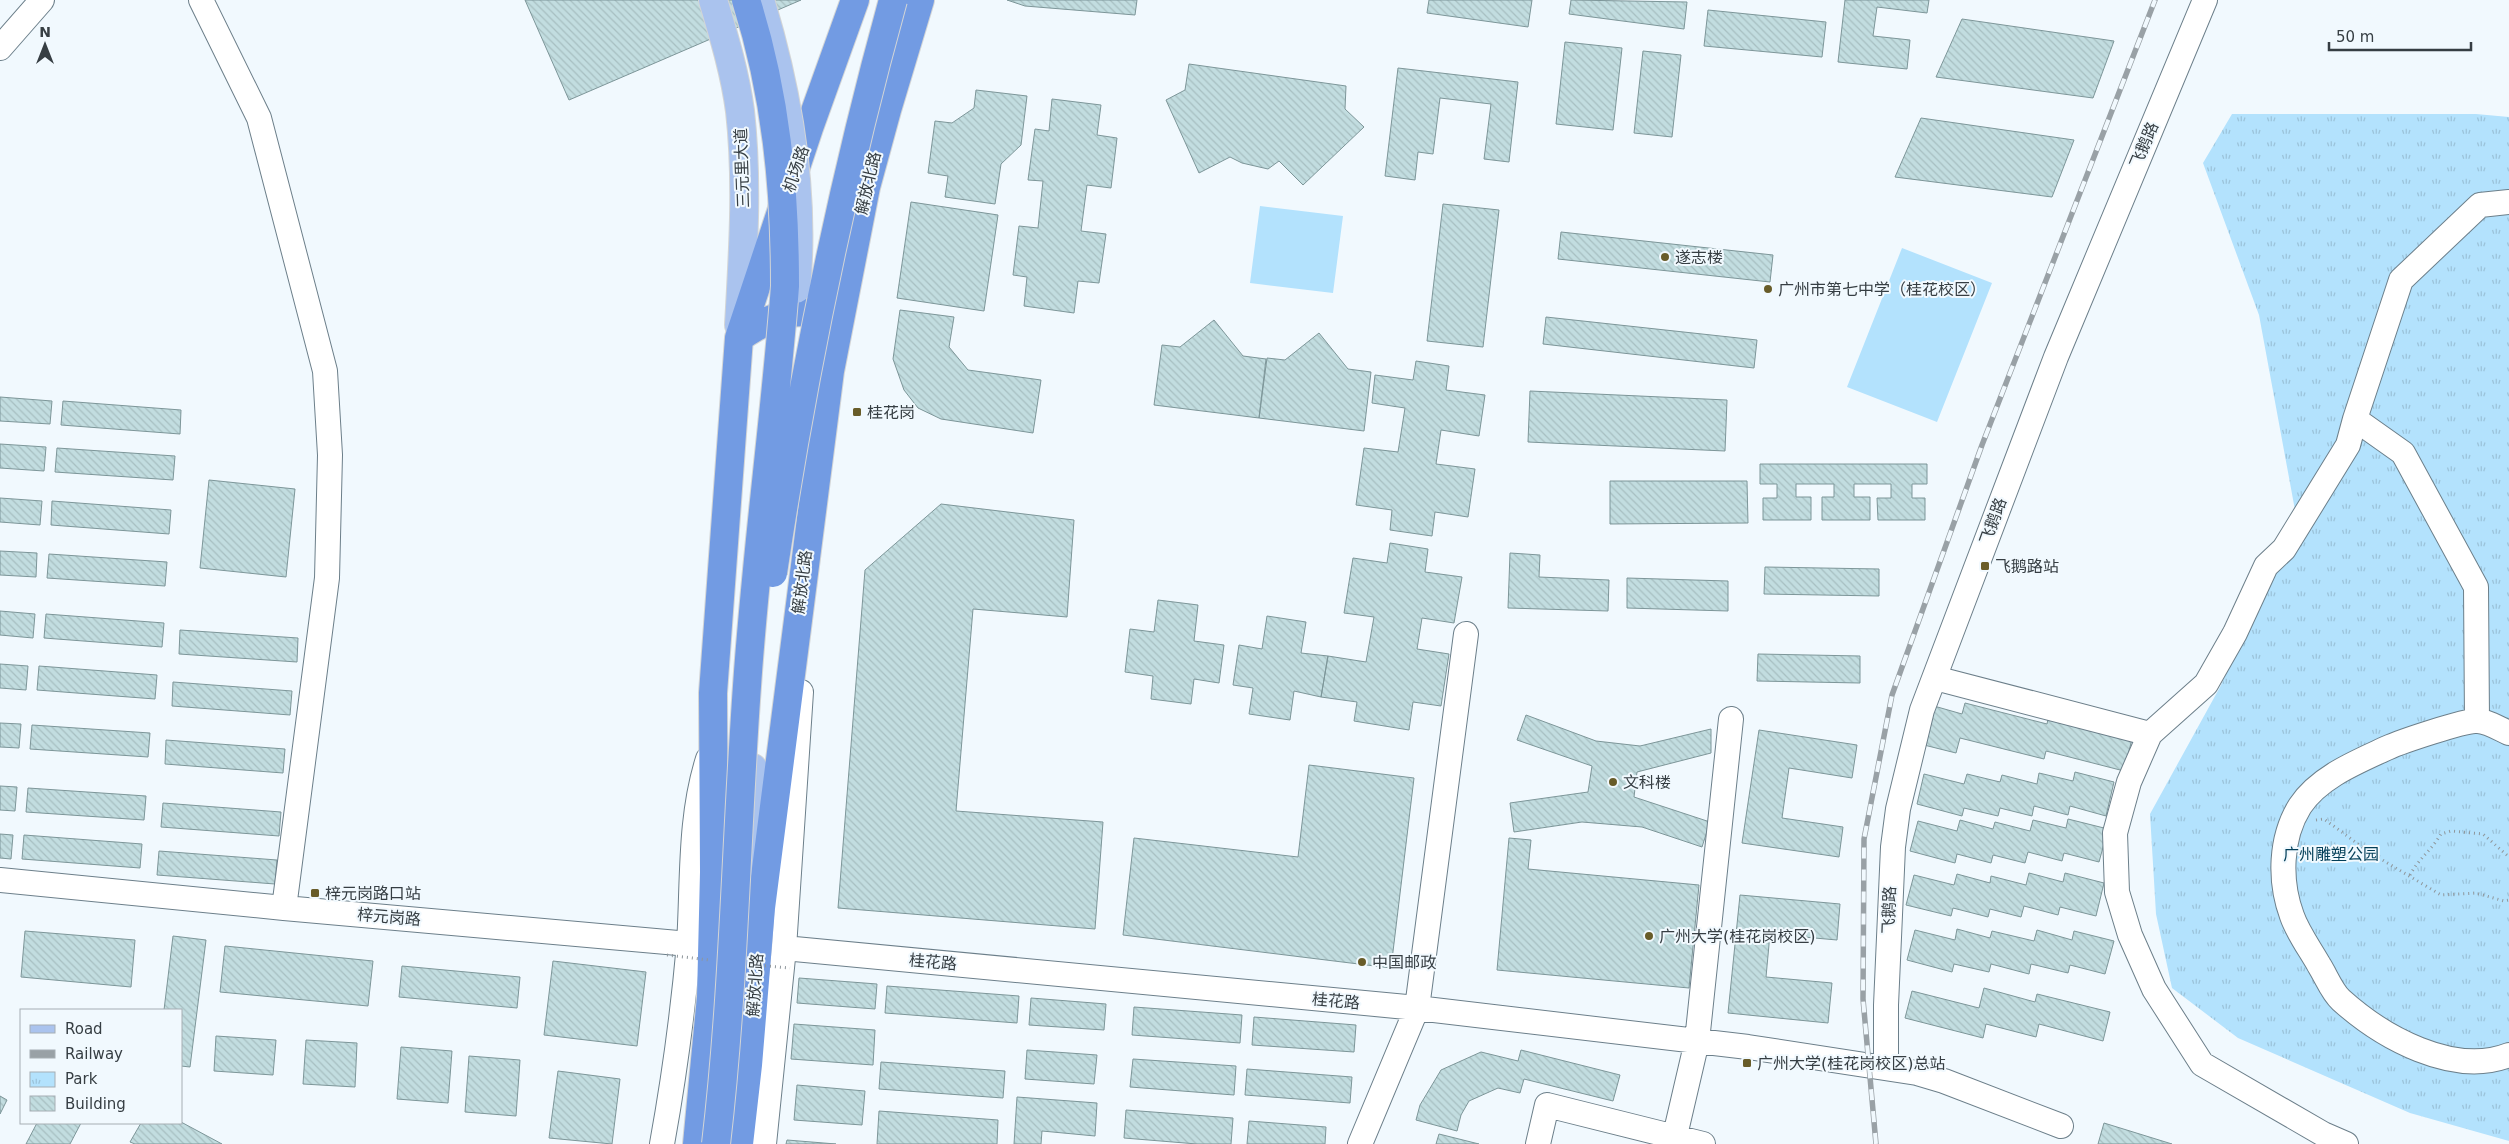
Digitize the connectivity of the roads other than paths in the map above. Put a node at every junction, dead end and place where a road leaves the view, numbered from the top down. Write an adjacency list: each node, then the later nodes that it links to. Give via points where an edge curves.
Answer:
1 (42, 0): 11 (street)
2 (201, 0): 26 (street, via 259,118 325,371 330,455 327,578)
3 (713, 0): 14 (main road, 三元里大道, via 733,72 742,141 744,201)
4 (746, 0): 24 (highway, bridge, via 765,66 778,142 785,234 785,286 751,622)
5 (760, 0): 27 (main road, bridge, via 787,114 798,208 796,285 754,736 753,793)
6 (894, 0): 24 (highway, bridge, via 851,158 819,306 778,538)
7 (920, 0): 10 (highway)
8 (2205, 0): 18 (street, 飞鹅路, via 2056,357)
9 (854, 3): 10 (highway, via 855,18 868,36 880,41 894,40); 14 (highway, 机场路)
10 (911, 29): 13 (highway, 解放北路, via 866,187)
11 (0, 48)
12 (2509, 202): 15 (street, via 2480,205 2401,280)
13 (837, 334): 14 (highway, via 822,317 801,312 781,314); 16 (highway, 解放北路)
14 (739, 338): 23 (highway)
15 (2355, 419): 20 (street, via 2403,453 2476,587); 22 (street, via 2348,445 2284,549 2266,566 2235,633 2206,684)
16 (814, 493): 27 (highway, 解放北路); 29 (street)
17 (1466, 634): 30 (street)
18 (1935, 678): 22 (street); 33 (street, 飞鹅路, via 1913,740 1898,809 1890,881)
19 (1731, 719): 31 (street)
20 (2477, 721): 21 (street); 32 (street, via 2393,746 2347,767 2318,786 2300,806 2286,838 2283,876 2292,915 2339,999 2386,1034 2425,1052 2464,1061 2499,1059)
21 (2509, 733)
22 (2150, 734): 44 (street, via 2129,782 2115,833 2117,892 2130,935 2154,989 2202,1064)
23 (712, 744): 28 (street, via 699,795); 37 (highway, via 714,872 711,988)
24 (738, 817): 38 (highway, bridge, via 730,995)
25 (0, 880): 26 (street, 梓元岗路)
26 (284, 908): 28 (street, 梓元岗路)
27 (761, 908): 39 (highway, 解放北路)
28 (688, 944): 36 (street, via 674,1072)
29 (784, 948): 30 (street, 桂花路); 40 (street)
30 (1417, 1008): 31 (street, 桂花路); 41 (street)
31 (1697, 1040): 33 (street, 桂花路); 35 (street)
32 (2509, 1055)
33 (1886, 1067): 34 (street, 桂花路, via 1944,1081)
34 (2061, 1126)
35 (1674, 1141): 42 (street, via 1547,1105); 43 (street)
36 (662, 1144)
37 (697, 1144)
38 (716, 1144)
39 (740, 1144)
40 (764, 1144)
41 (1360, 1144)
42 (1538, 1144)
43 (1703, 1144)
44 (2346, 1144)

